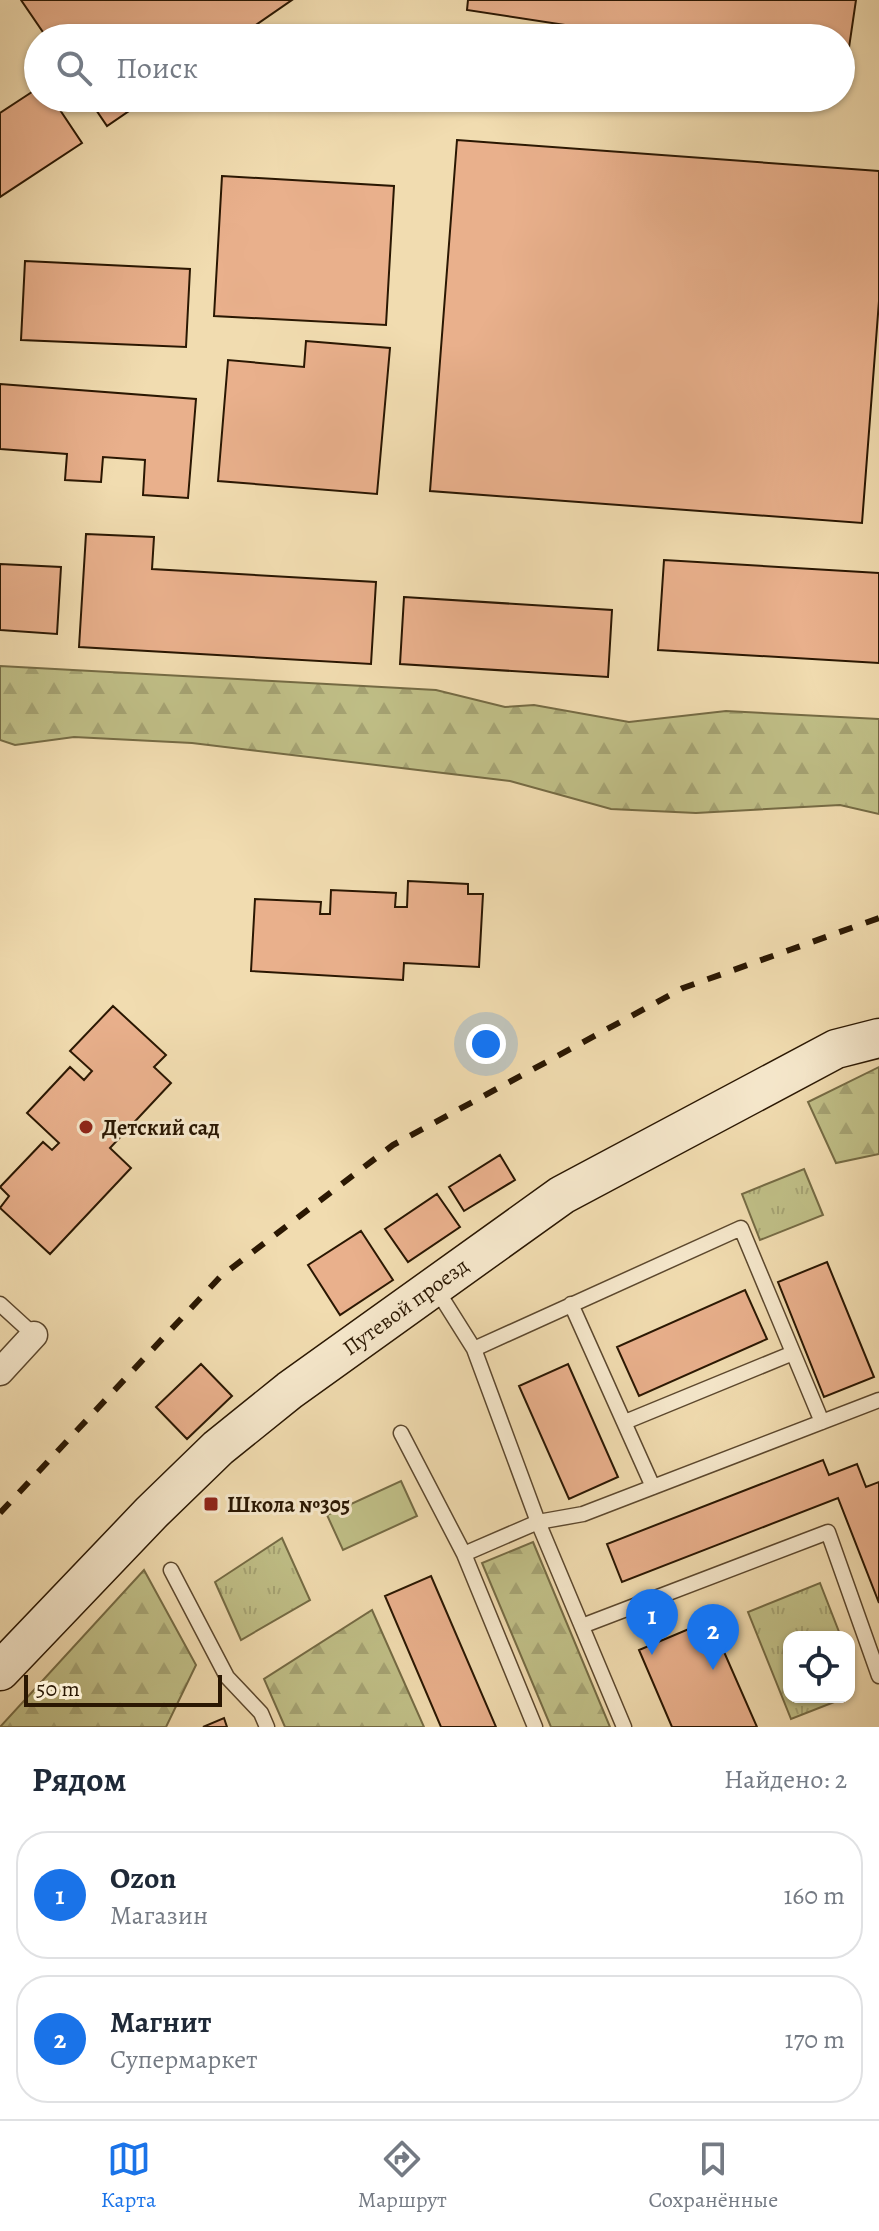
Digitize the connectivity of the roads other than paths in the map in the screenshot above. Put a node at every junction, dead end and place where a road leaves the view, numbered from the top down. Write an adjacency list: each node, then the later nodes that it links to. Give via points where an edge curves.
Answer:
1 (879, 1038): 2 (street, Путевой проезд, via 836,1049 562,1195)
2 (434, 1285): 6 (lane); 18 (street, Путевой проезд, via 218,1448)
3 (0, 1304): 5 (lane)
4 (571, 1304): 6 (lane); 7 (lane, via 741,1228); 10 (lane)
5 (34, 1335): 8 (street)
6 (474, 1349): 14 (lane)
7 (793, 1353): 10 (lane); 11 (lane)
8 (0, 1372)
9 (879, 1400): 11 (lane)
10 (625, 1422): 13 (lane)
11 (822, 1422): 13 (lane)
12 (401, 1433): 15 (lane)
13 (653, 1487): 14 (lane, via 583,1514)
14 (538, 1522): 15 (lane); 17 (lane)
15 (464, 1554): 21 (lane)
16 (171, 1570): 20 (lane, via 227,1677 261,1713)
17 (582, 1626): 19 (lane, via 828,1532); 22 (lane)
18 (0, 1671)
19 (879, 1676)
20 (267, 1727)
21 (535, 1727)
22 (624, 1727)

